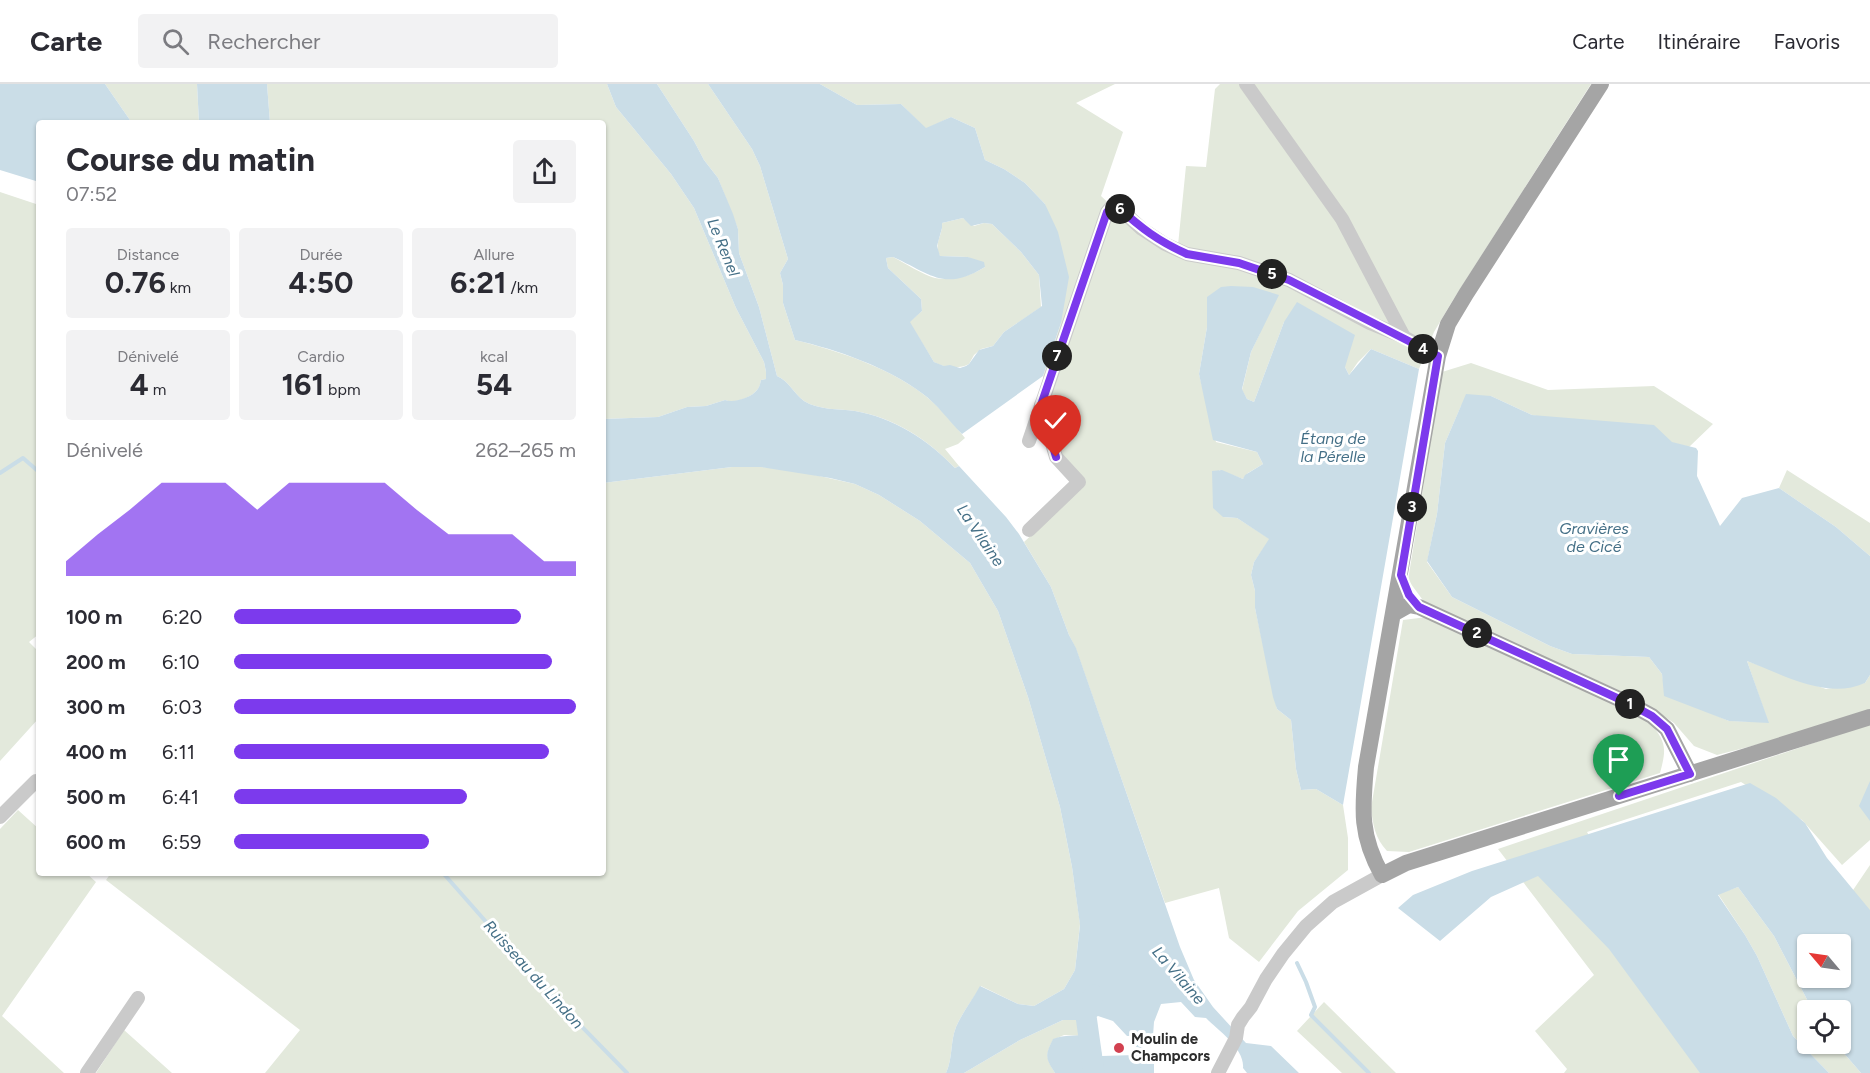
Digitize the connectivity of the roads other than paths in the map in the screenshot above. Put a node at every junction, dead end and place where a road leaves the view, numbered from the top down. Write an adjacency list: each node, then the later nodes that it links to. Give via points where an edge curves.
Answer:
1 (1246, 84): 3 (street, via 1342,219)
2 (1601, 84): 4 (main road, via 1448,324)
3 (1404, 338): 4 (street); 5 (street, via 1289,280 1239,263 1187,254 1142,229 1112,206)
4 (1438, 356): 8 (main road)
5 (1041, 405): 6 (street); 7 (street, via 1056,457 1078,482)
6 (1029, 441)
7 (1029, 530)
8 (1401, 575): 9 (main road); 10 (main road)
9 (1419, 607): 10 (main road, via 1409,605); 12 (main road, via 1652,716 1667,729)
10 (1393, 614): 15 (main road, via 1363,795 1363,831)
11 (1870, 717): 12 (main road)
12 (1690, 774): 15 (main road, via 1406,863)
13 (36, 781): 14 (street)
14 (0, 817)
15 (1382, 874): 17 (street, via 1333,902 1306,926 1242,1017)
16 (138, 998): 18 (street)
17 (1218, 1072)
18 (87, 1073)

